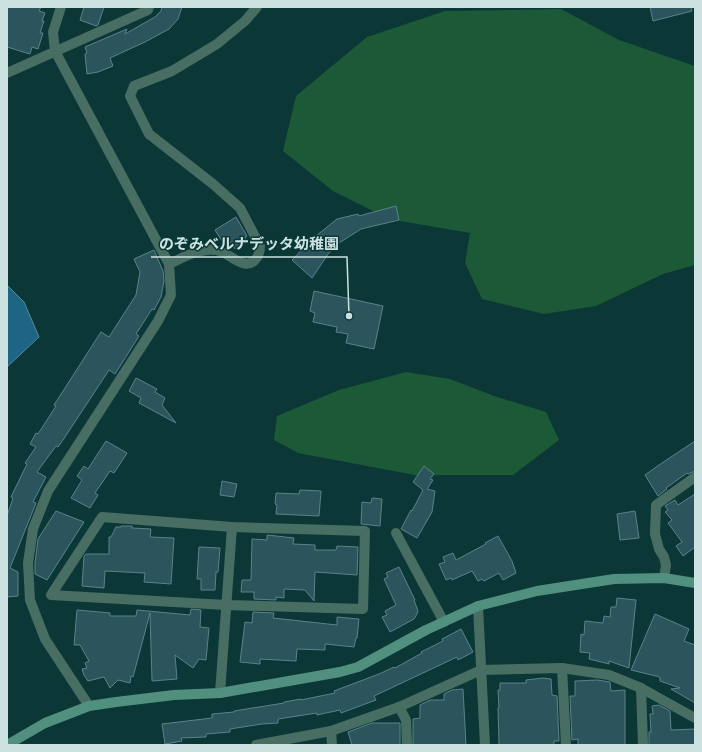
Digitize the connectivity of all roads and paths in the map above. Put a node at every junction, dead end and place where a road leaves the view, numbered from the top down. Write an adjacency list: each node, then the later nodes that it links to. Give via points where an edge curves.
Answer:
1 (61, 7): 4 (street, via 53,32)
2 (149, 7): 4 (street, via 148,10)
3 (257, 7): 6 (street, via 218,44 172,71 134,86 130,96 149,134 240,208 260,246 257,258 248,264 217,250 195,252)
4 (55, 51): 5 (street); 6 (street)
5 (7, 73)
6 (169, 264): 19 (street, via 171,295 158,320 48,491 34,529 28,564 30,600 45,639)
7 (695, 477): 10 (street, via 656,505 655,534 666,565)
8 (232, 527): 12 (street); 12 (street, via 366,531 363,609); 12 (street, via 102,517 51,595)
9 (396, 533): 14 (street)
10 (664, 578): 11 (street); 13 (street, via 614,579 537,590)
11 (695, 583)
12 (226, 604): 18 (street)
13 (478, 606): 14 (street); 16 (street)
14 (444, 622): 18 (street, via 358,667)
15 (562, 668): 16 (street); 17 (street, via 609,675); 28 (street)
16 (481, 670): 20 (street); 27 (street)
17 (641, 688): 21 (street); 29 (street)
18 (220, 693): 19 (street, via 174,695)
19 (89, 706): 23 (street, via 45,723)
20 (399, 707): 22 (street); 26 (street, via 406,720)
21 (695, 718)
22 (331, 731): 24 (street); 25 (street)
23 (7, 745)
24 (256, 745)
25 (332, 745)
26 (407, 745)
27 (485, 745)
28 (566, 745)
29 (643, 745)

